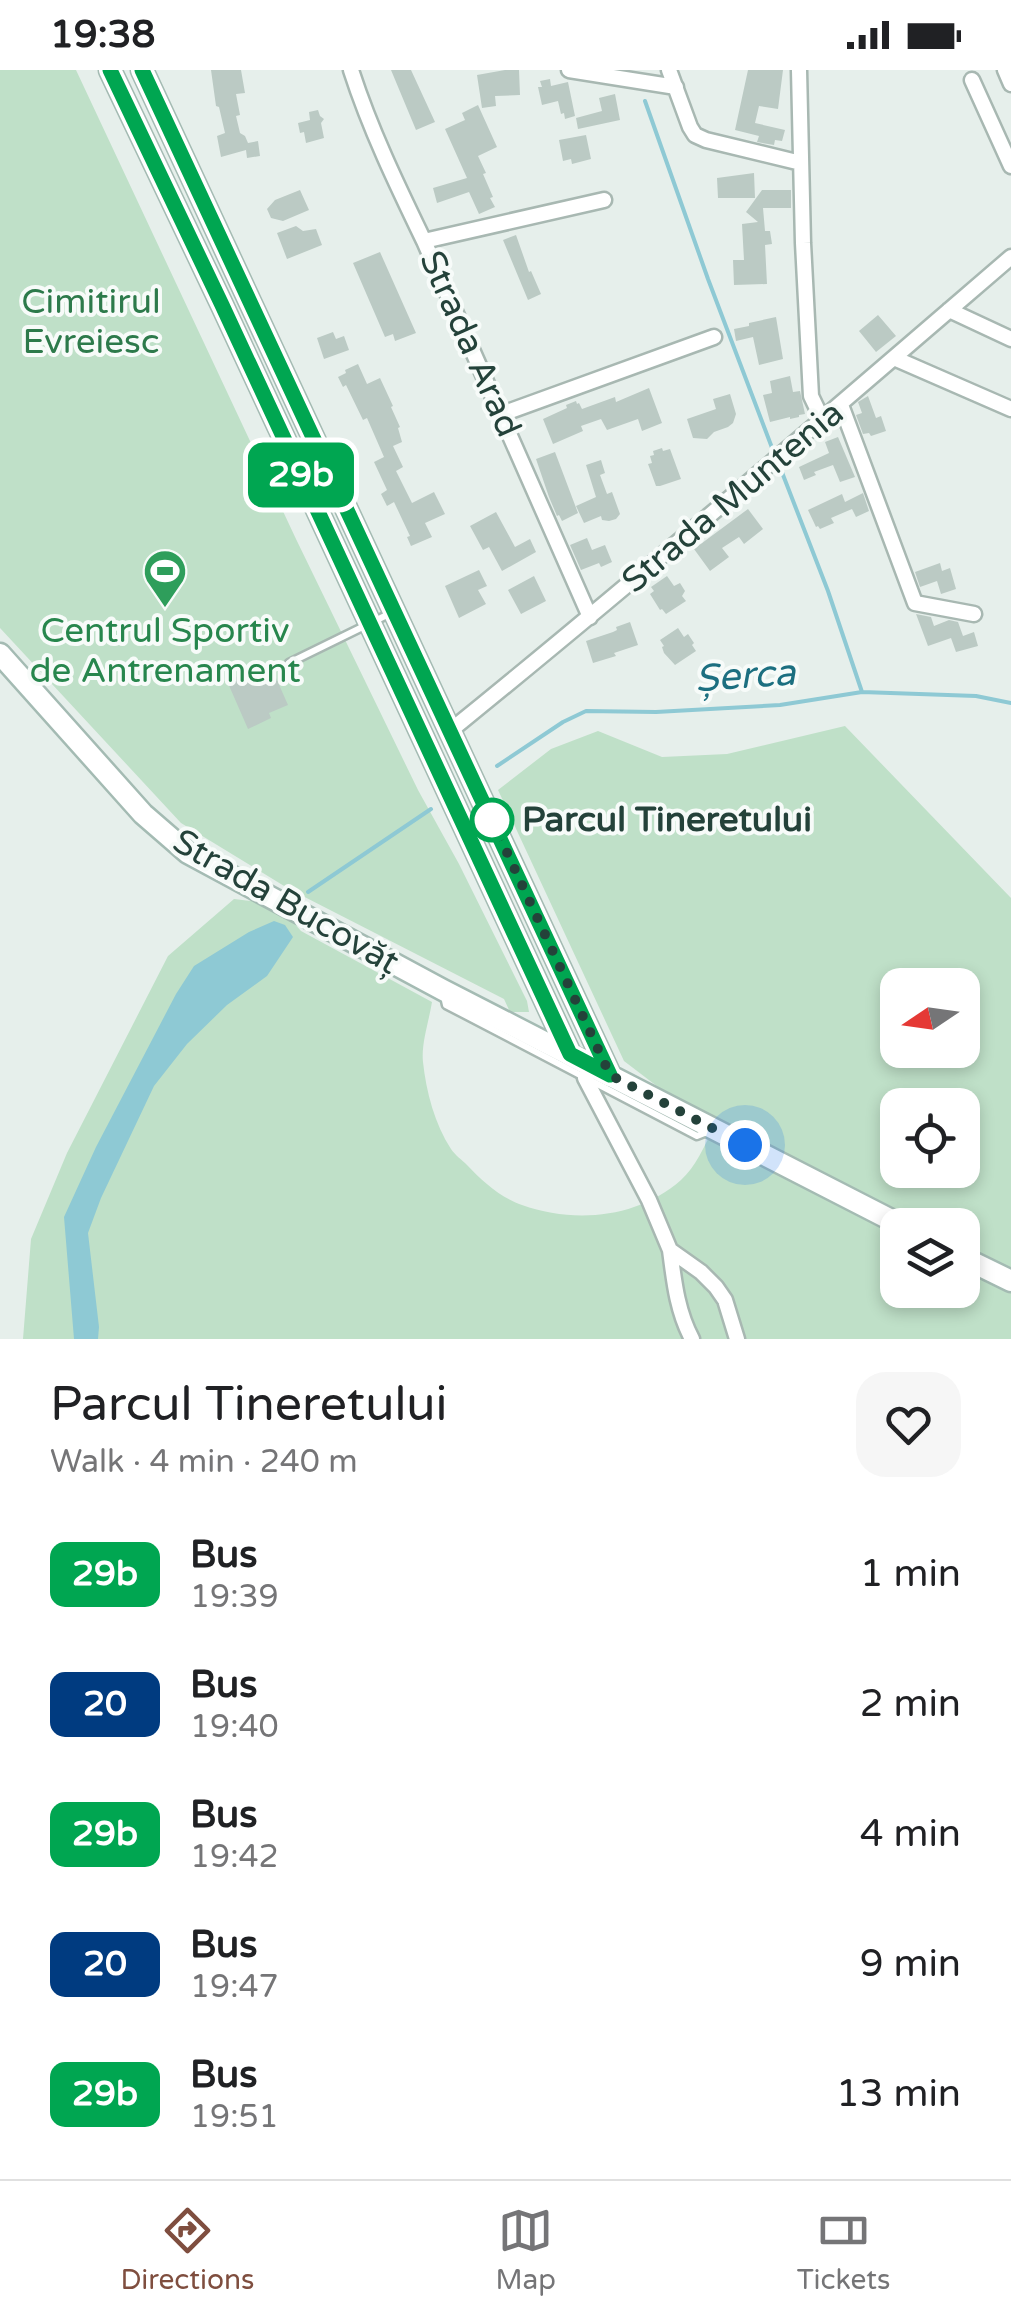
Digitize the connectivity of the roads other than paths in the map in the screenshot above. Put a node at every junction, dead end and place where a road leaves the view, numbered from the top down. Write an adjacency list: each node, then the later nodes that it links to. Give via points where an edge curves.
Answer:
1 (110, 70): 27 (main road)
2 (142, 70): 24 (main road)
3 (351, 70): 14 (street, Strada Arad)
4 (569, 70): 10 (street)
5 (669, 70): 10 (street)
6 (799, 70): 11 (street)
7 (1004, 70): 9 (street)
8 (972, 80): 12 (street)
9 (1011, 84)
10 (676, 87): 11 (street, via 695,135)
11 (800, 164): 23 (street, via 812,396)
12 (1011, 166)
13 (604, 200): 14 (street)
14 (424, 241): 22 (street, Strada Arad)
15 (1009, 263): 16 (street, Strada Muntenia)
16 (949, 310): 18 (street); 19 (street, Strada Muntenia)
17 (714, 337): 22 (street)
18 (1011, 338)
19 (894, 358): 20 (street, Strada Muntenia); 21 (street)
20 (841, 405): 23 (street, Strada Muntenia); 25 (street, via 915,603)
21 (1011, 409)
22 (502, 414): 26 (street, Strada Arad)
23 (824, 420): 26 (street, Strada Muntenia)
24 (394, 611): 27 (lane); 30 (main road)
25 (974, 614)
26 (590, 617): 30 (street, Strada Muntenia)
27 (370, 623): 29 (lane); 32 (main road)
28 (0, 654): 31 (main road, Strada Bucovăț, via 176,844)
29 (289, 663)
30 (450, 731): 33 (main road)
31 (443, 990): 32 (main road, Strada Bucovăț); 34 (lane, via 446,1005)
32 (570, 1054): 33 (main road, Strada Bucovăț); 34 (lane)
33 (610, 1075): 35 (main road, Strada Bucovăț)
34 (585, 1078): 35 (lane, via 697,1136); 37 (street)
35 (714, 1129): 36 (main road, Strada Bucovăț)
36 (880, 1214)
37 (670, 1250): 40 (street, via 676,1296); 41 (street, via 716,1288)
38 (980, 1266): 39 (main road)
39 (1011, 1282)
40 (692, 1339)
41 (737, 1339)

